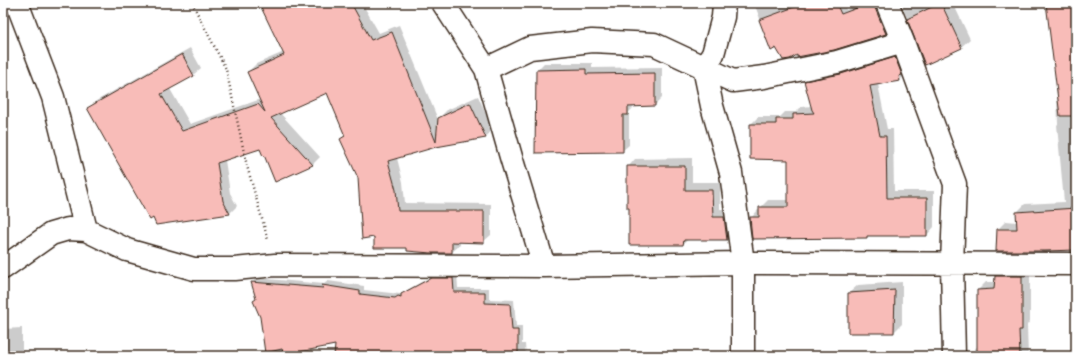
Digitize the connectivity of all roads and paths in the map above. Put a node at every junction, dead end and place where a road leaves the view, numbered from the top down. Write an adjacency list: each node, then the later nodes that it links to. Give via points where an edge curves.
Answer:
1 (17, 3): 9 (street, via 53,96)
2 (192, 3): 13 (path, via 226,69 247,166)
3 (444, 3): 8 (street)
4 (724, 3): 7 (street, via 723,18 713,54)
5 (887, 3): 6 (street)
6 (903, 42): 7 (street, via 837,62 764,77 733,81); 11 (street, via 955,184)
7 (704, 68): 8 (street, via 654,44 592,41 530,48); 10 (street, via 731,173)
8 (486, 69): 14 (street)
9 (86, 230): 13 (street, via 127,250 194,270); 15 (street, via 68,229 51,234)
10 (743, 263): 11 (street); 14 (street); 16 (street)
11 (952, 264): 12 (street); 17 (street)
12 (1076, 264)
13 (275, 265): 14 (street)
14 (544, 266)
15 (3, 268)
16 (744, 356)
17 (954, 356)

